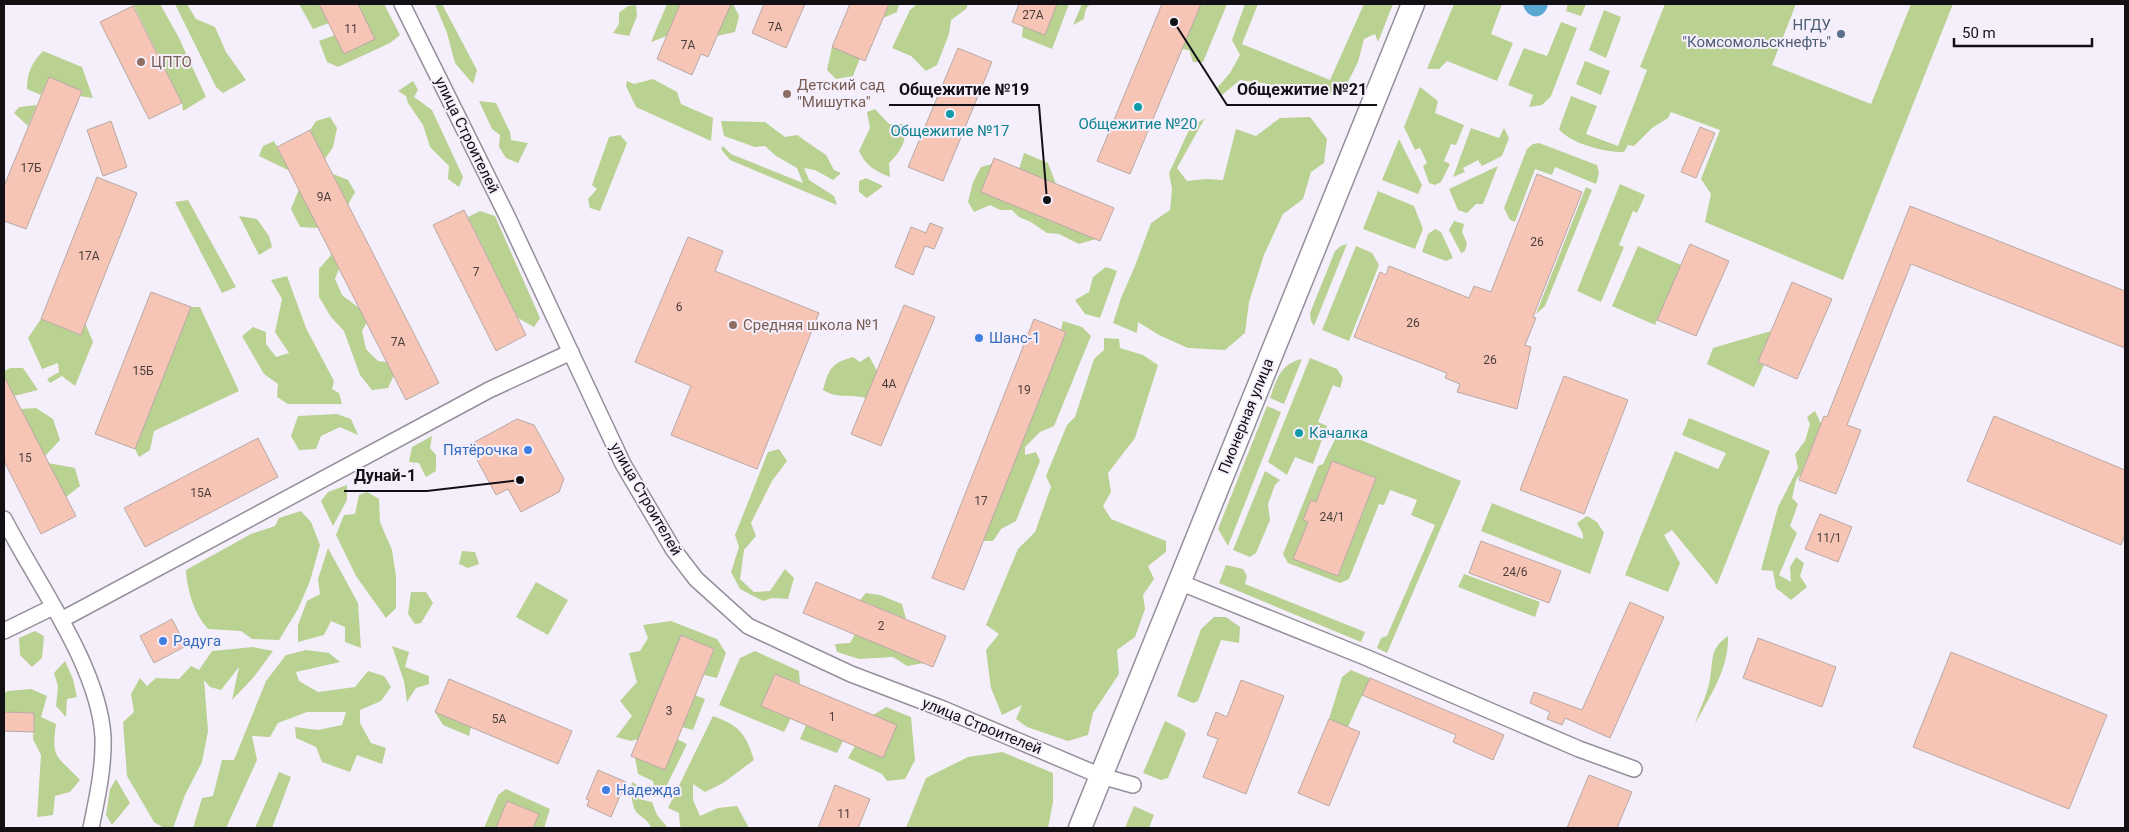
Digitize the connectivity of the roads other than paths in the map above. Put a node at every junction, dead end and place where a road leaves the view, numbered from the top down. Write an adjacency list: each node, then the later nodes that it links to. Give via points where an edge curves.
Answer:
1 (402, 4): 3 (street, улица Строителей)
2 (1413, 4): 5 (main road, Пионерная улица)
3 (571, 352): 6 (street, via 489,390); 9 (street, улица Строителей, via 623,464 673,550 696,579 737,618 851,674)
4 (4, 519): 6 (street)
5 (1179, 582): 8 (street); 9 (main road, Пионерная улица)
6 (57, 614): 7 (street); 11 (street, via 84,669 96,702 103,737 100,784)
7 (4, 631)
8 (1634, 769)
9 (1101, 776): 10 (street, улица Строителей); 12 (main road, Пионерная улица)
10 (1133, 785)
11 (91, 828)
12 (1080, 828)

